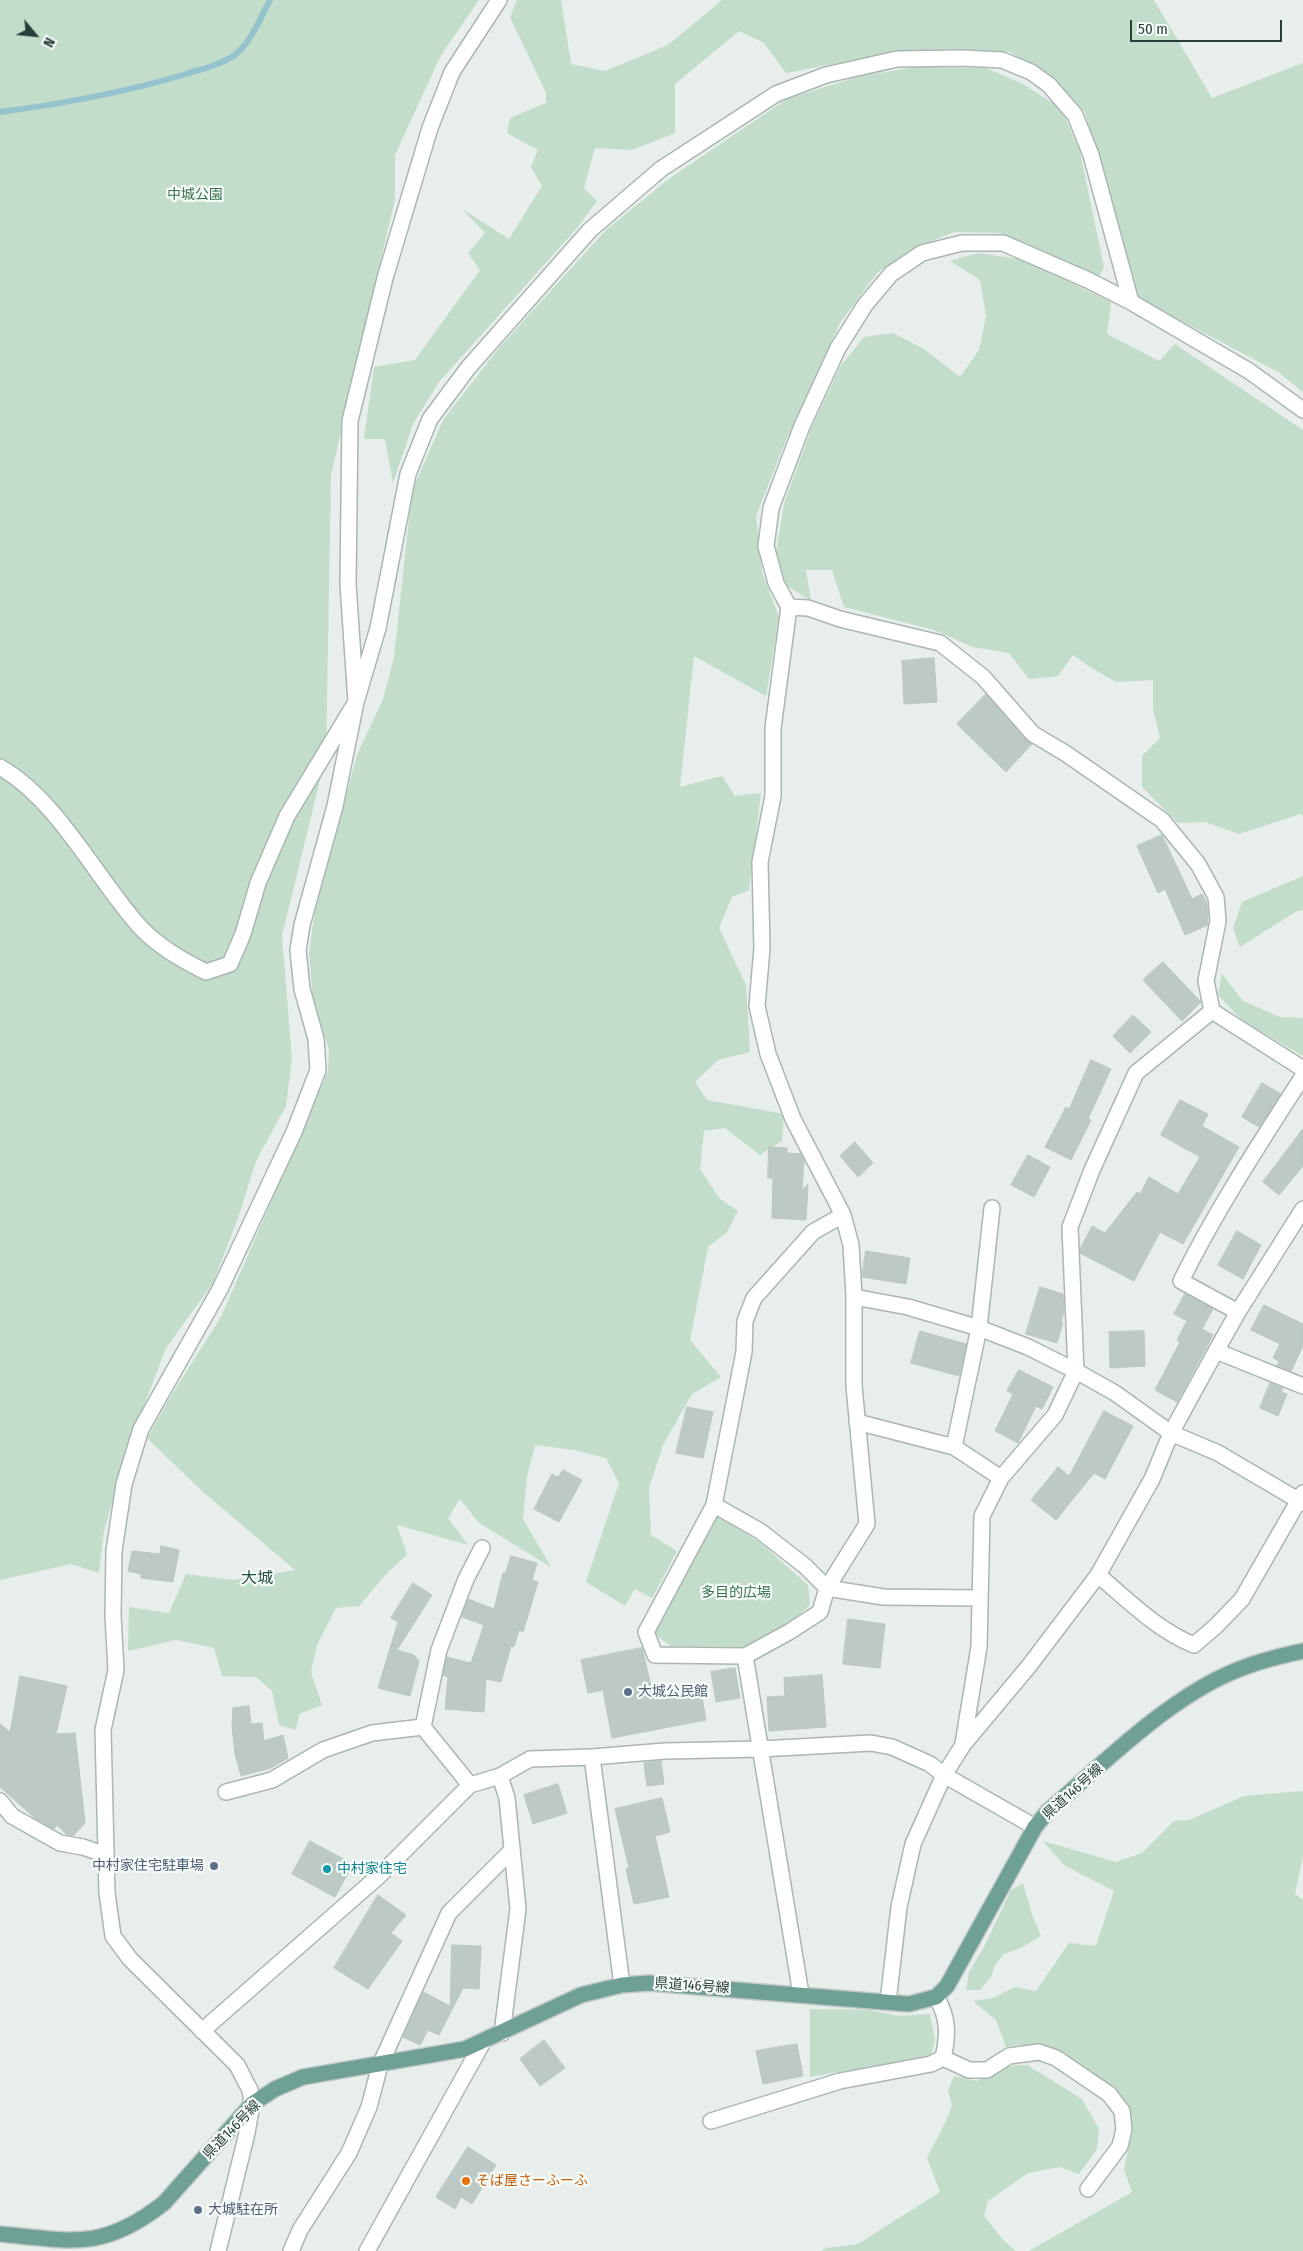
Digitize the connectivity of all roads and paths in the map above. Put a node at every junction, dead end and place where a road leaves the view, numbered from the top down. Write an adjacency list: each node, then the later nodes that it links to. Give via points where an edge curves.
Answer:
1 (499, 0): 5 (street, via 452,72 430,128 385,278 350,421 348,584)
2 (1131, 302): 3 (street, via 1249,371); 4 (street, via 1003,243 962,244 922,253 891,274 865,305 838,348 802,426 771,508 766,546 776,583); 5 (street, via 1091,155 1075,115 1049,85 1031,72 1002,60 897,59 826,74 776,94 660,170 590,230 474,360 430,419 408,474 378,628)
3 (1303, 410)
4 (790, 607): 7 (street, via 808,608 940,643 982,677 1033,734 1162,820 1198,864 1216,897 1218,921 1206,981); 12 (street, via 773,728 773,796 760,862 762,948 757,1006 768,1054 793,1120)
5 (356, 702): 6 (street, via 287,816 258,883 230,964 206,972 172,954 141,928 49,810 12,774); 42 (street, via 335,806 298,950 302,989 316,1039 318,1070 294,1132 220,1289 141,1429 124,1484 114,1551 116,1670 103,1730)
6 (0, 768)
7 (1212, 1011): 8 (street); 17 (street, via 1136,1073 1070,1227)
8 (1303, 1069)
9 (1303, 1076): 14 (street, via 1205,1233 1181,1281)
10 (992, 1208): 15 (street)
11 (1303, 1209): 14 (street)
12 (843, 1214): 13 (street, via 852,1245); 24 (street, via 813,1232 754,1298 745,1322 744,1352)
13 (854, 1297): 15 (street, via 908,1307); 19 (street)
14 (1238, 1312): 16 (street)
15 (979, 1328): 17 (street); 21 (street)
16 (1216, 1351): 18 (street); 20 (street)
17 (1076, 1371): 20 (street, via 1115,1393); 22 (street, via 1055,1415)
18 (1303, 1386)
19 (857, 1422): 21 (street); 27 (street, via 867,1524)
20 (1171, 1433): 23 (street, via 1218,1452); 26 (street, via 1152,1479)
21 (954, 1447): 22 (street)
22 (1001, 1478): 28 (street, via 982,1516)
23 (1301, 1499): 26 (street, via 1242,1599 1194,1645 1153,1622)
24 (714, 1505): 27 (street, via 760,1531); 30 (street, via 646,1632 654,1655)
25 (482, 1548): 31 (street, via 466,1579 439,1650)
26 (1098, 1575): 32 (street, via 1029,1666)
27 (826, 1588): 28 (street, via 883,1597); 30 (street, via 820,1612)
28 (980, 1598): 32 (street, via 979,1647)
29 (1303, 1651): 40 (main road, 県道146号線, via 1231,1672 1182,1699 1062,1799)
30 (745, 1656): 33 (street)
31 (423, 1727): 37 (street); 38 (street, via 372,1733 323,1750 272,1780)
32 (963, 1745): 35 (street)
33 (760, 1749): 34 (street, via 665,1751); 35 (street, via 871,1743 892,1747 930,1764); 44 (street)
34 (592, 1757): 36 (street, via 530,1759); 43 (street)
35 (944, 1775): 40 (street); 46 (street, via 913,1844 898,1908)
36 (500, 1776): 37 (street); 41 (street, via 507,1798)
37 (470, 1785): 47 (street, via 380,1875)
38 (226, 1792)
39 (0, 1801): 42 (street, via 12,1816 60,1843)
40 (1035, 1827): 45 (main road, 県道146号線, via 955,1974)
41 (512, 1850): 48 (street, via 518,1909); 51 (street, via 449,1913)
42 (106, 1855): 47 (street, via 113,1936 130,1959)
43 (622, 1985): 44 (main road, 県道146号線, via 649,1983); 48 (main road, 県道146号線, via 581,1995)
44 (801, 1994): 46 (main road, 県道146号線)
45 (936, 1997): 46 (main road, 県道146号線, via 908,2004); 50 (street, via 947,2021)
46 (888, 2002)
47 (202, 2031): 52 (street, via 236,2066 250,2090)
48 (502, 2033): 49 (main road, 県道146号線)
49 (484, 2042): 51 (main road, 県道146号線, via 444,2054); 58 (street)
50 (942, 2058): 53 (street, via 931,2064 840,2081); 54 (street, via 969,2070 987,2070 1009,2056 1039,2052 1056,2058 1109,2094 1122,2111 1124,2129 1120,2146)
51 (380, 2065): 52 (main road, 県道146号線, via 304,2077 275,2089); 57 (street, via 369,2107 349,2153 300,2230)
52 (252, 2104): 55 (main road, 県道146号線, via 164,2203 116,2234 72,2241); 56 (street)
53 (711, 2121)
54 (1088, 2189)
55 (0, 2234)
56 (218, 2251)
57 (291, 2251)
58 (366, 2251)

